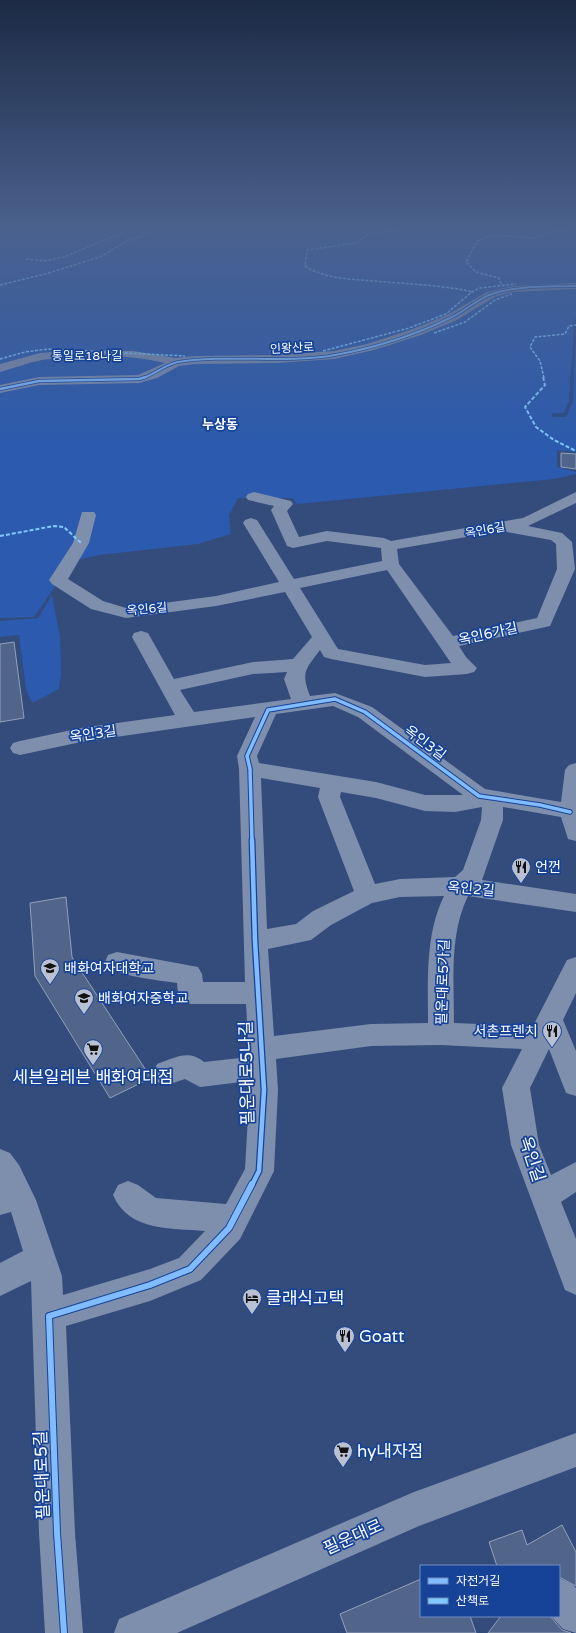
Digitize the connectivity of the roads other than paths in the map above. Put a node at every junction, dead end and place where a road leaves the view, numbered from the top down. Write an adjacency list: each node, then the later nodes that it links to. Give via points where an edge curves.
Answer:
1 (481, 300): 2 (street, 인왕산로, via 451,318 416,332 370,347 334,355)
2 (176, 362): 3 (street, 통일로18나길, via 117,354 54,355); 4 (street, 인왕산로, via 139,379 39,381)
3 (0, 368)
4 (0, 389)
5 (254, 497): 11 (street, via 285,504 278,510)
6 (576, 497): 9 (street, 옥인6길, via 527,522)
7 (88, 515): 14 (street, 옥인6길, via 81,543 58,580 97,605 126,613 216,601)
8 (251, 523): 12 (street)
9 (503, 527): 10 (street, 옥인6길); 17 (street, 옥인6가길, via 556,536 564,542 566,569 544,622)
10 (385, 540): 11 (street, 옥인6길, via 327,536); 13 (street)
11 (293, 543): 12 (street, 옥인6길)
12 (267, 550): 14 (street)
13 (391, 564): 14 (street, 옥인6길); 17 (street)
14 (290, 586): 16 (street, 옥인6가길)
15 (141, 637): 19 (street)
16 (321, 637): 17 (street, 옥인6가길, via 331,653 425,671 467,668 459,661); 18 (street)
17 (448, 643)
18 (299, 665): 19 (street, via 253,668); 20 (street, via 294,679)
19 (168, 686): 22 (street)
20 (303, 704): 21 (street, 옥인3길); 27 (street, 옥인3길, via 335,699 365,712 479,796)
21 (268, 710): 22 (street, 옥인3길); 24 (street, 필운대로5나길, via 247,756)
22 (189, 720): 23 (street, 옥인3길, via 81,735)
23 (20, 748)
24 (250, 769): 26 (street, 옥인3길); 32 (street, 필운대로5나길)
25 (576, 770): 28 (street)
26 (332, 783): 27 (street, 옥인3길, via 376,790 425,803 455,804); 30 (street, via 329,797)
27 (493, 798): 28 (street, 옥인3길, via 540,805); 29 (street, 필운대로5가길, via 492,820 473,875)
28 (574, 819)
29 (461, 886): 30 (street, 옥인2길, via 400,888); 31 (street, 옥인2길); 37 (street, 필운대로5가길, via 448,912 441,953)
30 (367, 895): 32 (street, 옥인2길, via 322,918 302,933)
31 (576, 903)
32 (255, 941): 35 (street, 필운대로5나길)
33 (117, 962): 35 (street, via 189,974 191,993)
34 (576, 967): 36 (street, 옥인길)
35 (258, 993): 38 (street, 필운대로5나길)
36 (545, 1029): 37 (street); 40 (street); 44 (street, 옥인길, via 516,1088 525,1145)
37 (441, 1034): 38 (street, 필운대로5나길, via 371,1035)
38 (261, 1058): 39 (street, via 200,1075 189,1066); 46 (street, 필운대로5나길, via 264,1090 259,1171)
39 (167, 1073)
40 (576, 1084)
41 (0, 1163): 45 (street, 필운대로5길, via 9,1176)
42 (576, 1176): 44 (street)
43 (128, 1195): 46 (street, via 150,1212)
44 (544, 1196): 48 (street, 옥인길)
45 (9, 1199): 47 (street, 필운대로5길, via 25,1210)
46 (234, 1220): 50 (street, 필운대로5나길, via 190,1269 150,1285)
47 (40, 1259): 49 (street); 50 (street, 필운대로5길, via 46,1276)
48 (576, 1279)
49 (0, 1280)
50 (49, 1316): 54 (street, 필운대로5길, via 57,1533)
51 (576, 1450): 55 (street, 필운대로, via 414,1510)
52 (560, 1598): 53 (street)
53 (576, 1616)
54 (64, 1633)
55 (134, 1633)

